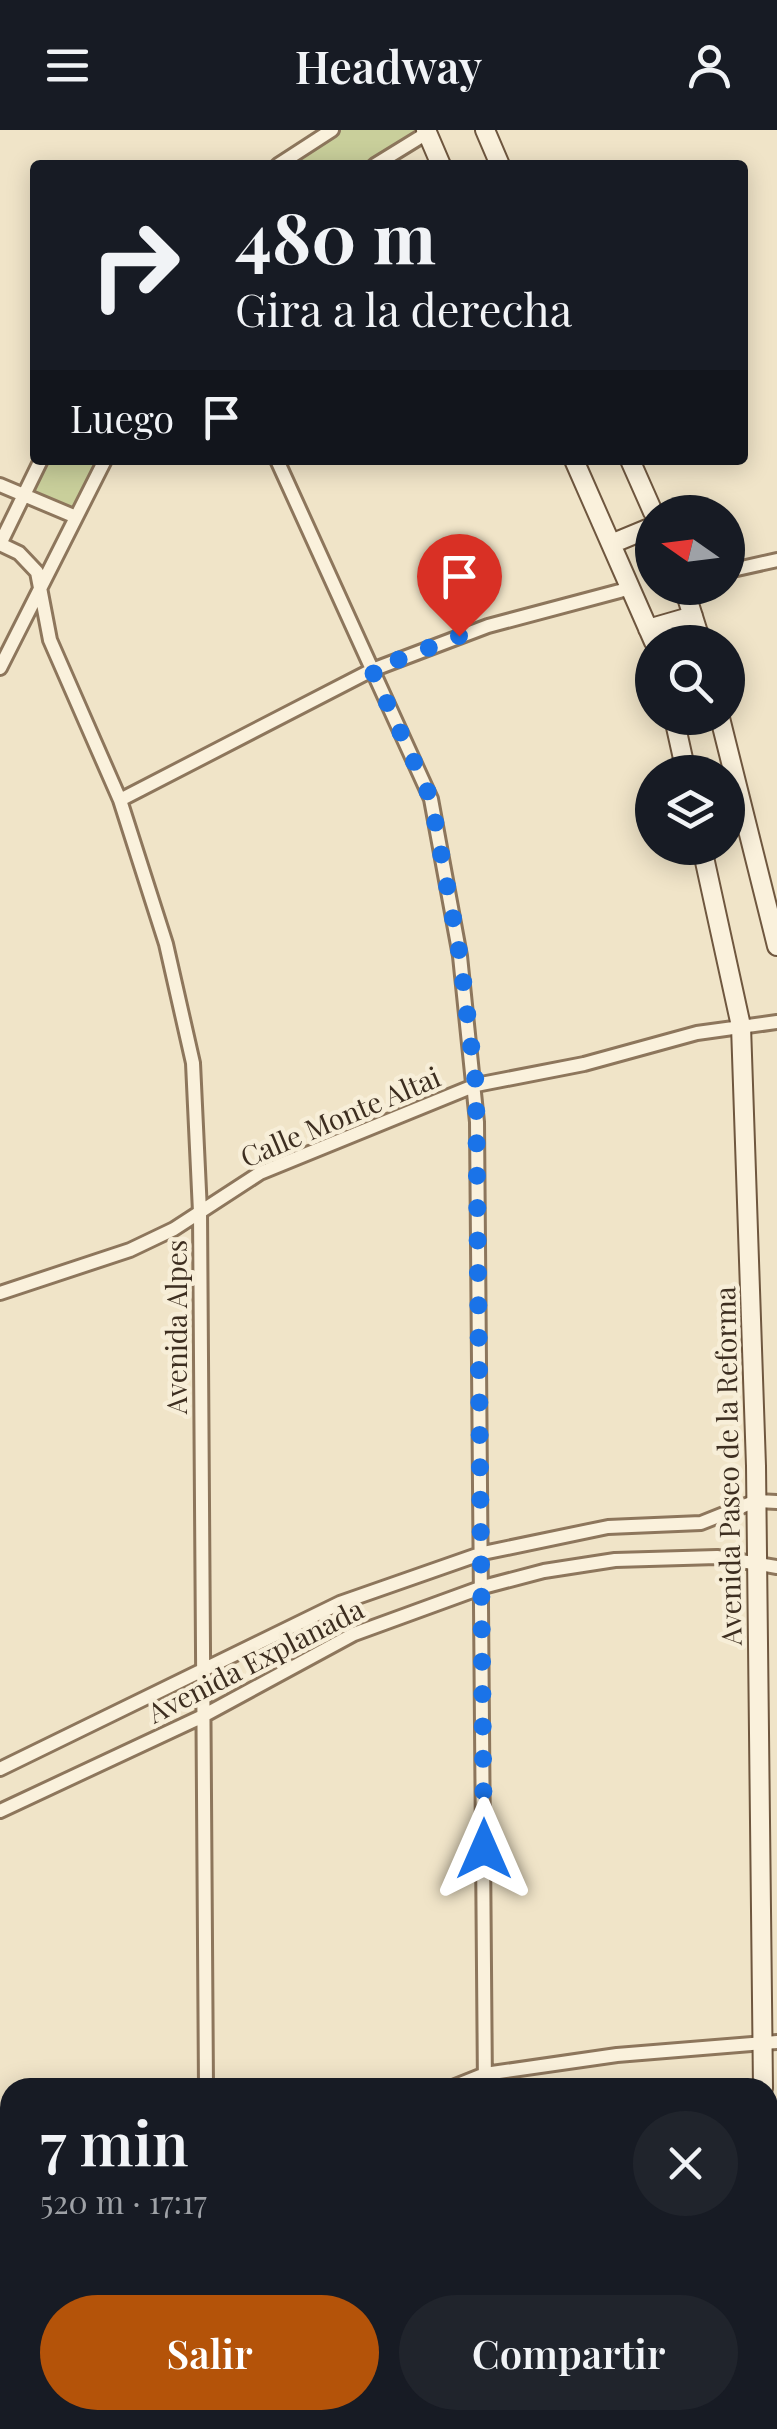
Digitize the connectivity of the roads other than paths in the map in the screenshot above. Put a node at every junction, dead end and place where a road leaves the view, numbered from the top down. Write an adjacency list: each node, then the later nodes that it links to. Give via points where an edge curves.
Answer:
1 (332, 130): 4 (street)
2 (485, 130): 7 (main road)
3 (428, 131): 5 (street); 6 (main road)
4 (286, 160)
5 (383, 160)
6 (439, 160)
7 (498, 160)
8 (39, 465): 14 (street)
9 (102, 465): 16 (street)
10 (279, 465): 30 (street)
11 (576, 465): 19 (main road)
12 (632, 465): 15 (main road)
13 (0, 485): 14 (street)
14 (25, 494): 16 (street); 18 (street)
15 (645, 495)
16 (76, 517): 23 (street)
17 (635, 534): 19 (main road)
18 (0, 544): 23 (street, via 30,562)
19 (612, 544): 22 (main road)
20 (777, 560): 21 (street)
21 (745, 567)
22 (631, 588): 26 (main road); 30 (street, via 488,626)
23 (41, 591): 29 (street); 32 (street, Avenida Alpes, via 50,640)
24 (689, 605): 25 (main road)
25 (693, 616): 27 (main road); 28 (main road)
26 (646, 625)
27 (674, 625)
28 (696, 625)
29 (0, 668)
30 (372, 670): 32 (street); 37 (street, via 431,799)
31 (724, 735): 34 (main road)
32 (120, 800): 38 (street, Avenida Alpes, via 166,944 193,1063)
33 (706, 865): 36 (main road, Avenida Paseo de la Reforma)
34 (777, 946)
35 (777, 1022): 36 (street, Calle Monte Altai)
36 (741, 1026): 37 (street, Calle Monte Altai); 40 (main road, Avenida Paseo de la Reforma)
37 (476, 1085): 38 (street, Calle Monte Altai, via 260,1172); 42 (street)
38 (200, 1212): 39 (street, Calle Monte Altai, via 130,1250); 45 (street, Avenida Alpes)
39 (0, 1293)
40 (756, 1501): 41 (street, Avenida Explanada); 42 (street, Avenida Explanada, via 701,1523 608,1527); 43 (main road, Avenida Paseo de la Reforma)
41 (777, 1502)
42 (483, 1553): 44 (street); 45 (street, Avenida Explanada, via 340,1603)
43 (768, 1566): 44 (street, Avenida Explanada, via 717,1557 615,1560); 49 (main road, Avenida Paseo de la Reforma)
44 (483, 1587): 46 (street, Avenida Explanada, via 354,1634); 51 (street)
45 (202, 1672): 46 (street, Avenida Alpes); 47 (street, Avenida Explanada)
46 (201, 1717): 48 (street, Avenida Explanada); 50 (street, Avenida Alpes)
47 (0, 1769)
48 (0, 1811)
49 (769, 2042): 52 (street, via 617,2055); 53 (main road, Avenida Paseo de la Reforma)
50 (206, 2078)
51 (485, 2078)
52 (500, 2078)
53 (764, 2078)

